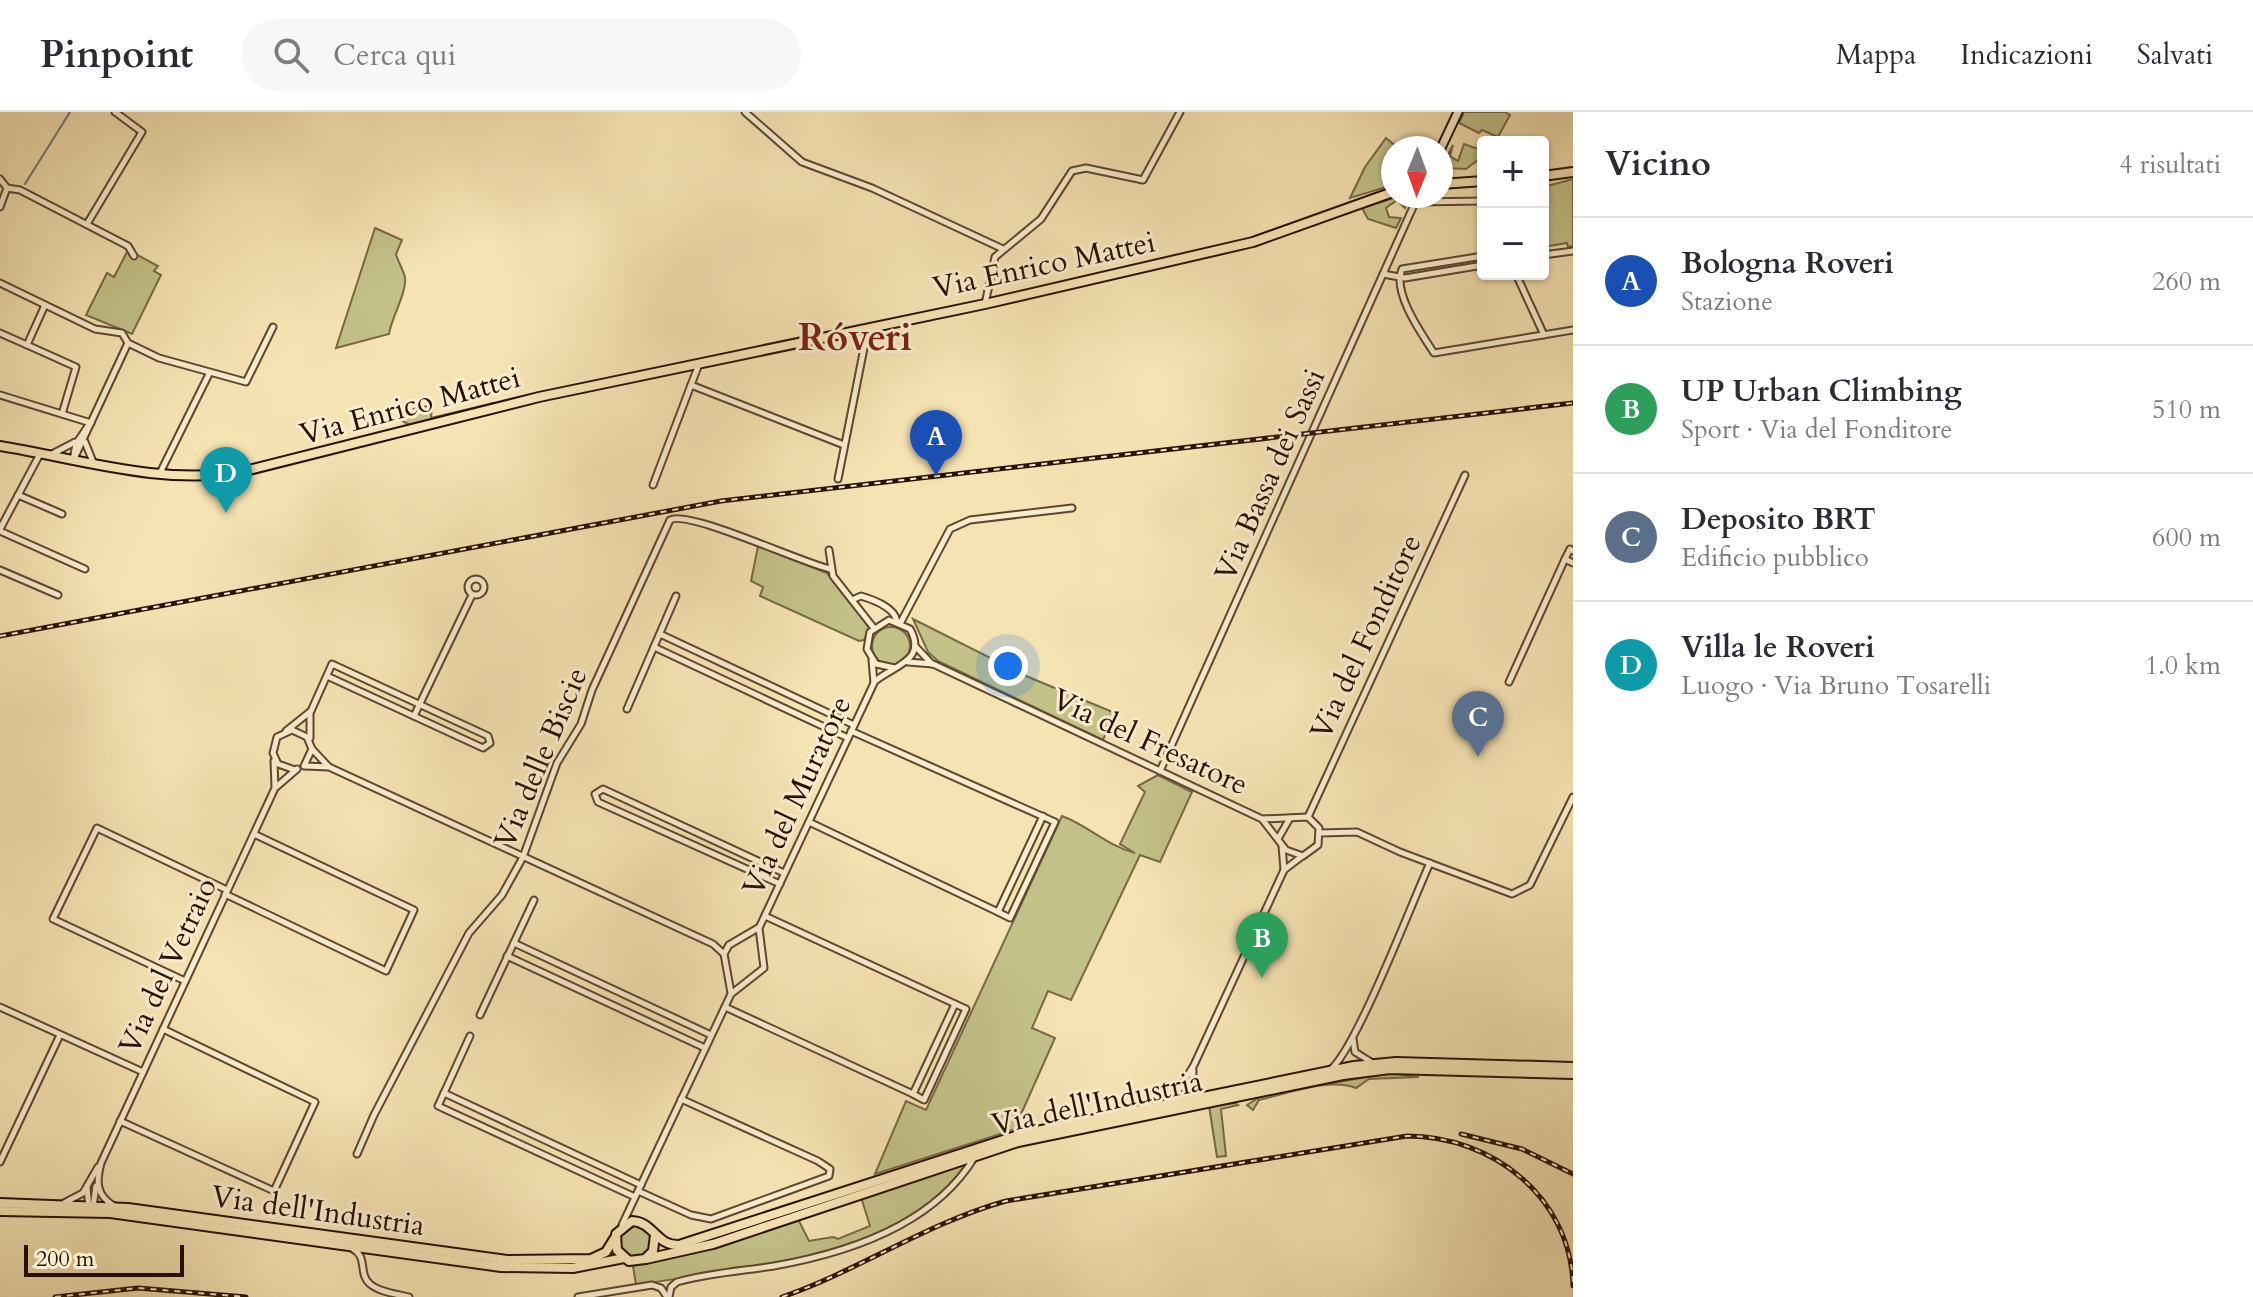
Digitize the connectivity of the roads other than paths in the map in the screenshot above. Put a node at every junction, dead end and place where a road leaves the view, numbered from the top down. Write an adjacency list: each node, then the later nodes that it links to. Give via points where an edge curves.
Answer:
1 (115, 112): 16 (street, via 142,132)
2 (745, 112): 17 (street, via 802,162)
3 (1180, 112): 17 (street, via 1143,180 1086,168 1072,171 1041,219)
4 (1458, 112): 5 (main road)
5 (1447, 136)
6 (1573, 172): 7 (main road)
7 (1549, 175)
8 (1477, 181): 10 (main road)
9 (4, 183): 14 (street); 16 (street)
10 (1453, 183)
11 (1381, 196): 28 (main road, Via Enrico Mattei, via 1253,242)
12 (1453, 200): 13 (street)
13 (1477, 201)
14 (0, 207)
15 (1413, 208): 23 (street, Via Bassa dei Sassi)
16 (87, 224): 20 (street, via 128,246)
17 (1003, 249): 28 (street, via 991,267)
18 (1573, 251): 19 (street)
19 (1549, 254)
20 (134, 256)
21 (1477, 257): 24 (street, via 1402,269)
22 (1477, 266): 24 (street)
23 (1383, 274): 24 (street); 94 (street, Via Bassa dei Sassi)
24 (1398, 278): 33 (street, via 1434,353)
25 (1519, 280): 33 (street)
26 (0, 284): 27 (street)
27 (46, 304): 34 (street, via 95,329 122,333); 35 (street)
28 (985, 304): 30 (main road, Via Enrico Mattei)
29 (273, 327): 37 (street, via 246,382)
30 (868, 327): 36 (main road, Via Enrico Mattei); 43 (street)
31 (1573, 330): 33 (street)
32 (0, 333): 35 (street)
33 (1544, 335)
34 (128, 343): 37 (street); 41 (street)
35 (27, 345): 40 (street, via 76,367)
36 (699, 364): 38 (street); 48 (main road, Via Enrico Mattei, via 539,397 226,475)
37 (209, 374): 48 (street)
38 (691, 385): 43 (street); 51 (street)
39 (0, 395): 40 (street)
40 (62, 414): 41 (street)
41 (91, 423): 42 (street)
42 (82, 439): 45 (street); 46 (street); 47 (street)
43 (844, 445): 50 (street)
44 (0, 446): 45 (main road, Via Enrico Mattei)
45 (43, 455): 46 (main road, Via Enrico Mattei); 52 (street)
46 (73, 461): 47 (main road, Via Enrico Mattei)
47 (96, 466): 48 (main road, Via Enrico Mattei)
48 (159, 474)
49 (1465, 475): 98 (street, Via del Fonditore)
50 (838, 479)
51 (653, 485)
52 (18, 495): 54 (street); 55 (street)
53 (1072, 508): 67 (street, via 970,520 950,529)
54 (62, 514)
55 (0, 530): 60 (street)
56 (829, 550): 61 (street)
57 (1573, 551): 58 (street)
58 (1565, 559): 59 (street); 78 (street)
59 (1573, 563)
60 (85, 569)
61 (830, 569): 66 (street); 109 (street, Via delle Biscie, via 712,526 680,517 670,520 581,724 557,763)
62 (0, 570): 63 (street)
63 (58, 595)
64 (472, 595): 81 (street)
65 (676, 596): 69 (street)
66 (852, 600): 67 (street, via 867,598 890,609); 68 (street)
67 (899, 622): 68 (street, via 883,621); 70 (street, via 913,634)
68 (873, 627): 72 (street, via 866,643)
69 (660, 634): 71 (street); 77 (street)
70 (915, 646): 73 (street); 74 (street, Via del Fresatore)
71 (654, 647): 80 (street); 82 (street)
72 (872, 660): 75 (street); 79 (street, Via del Muratore)
73 (908, 662): 74 (street, Via del Fresatore); 75 (street)
74 (933, 664): 94 (street, Via del Fresatore)
75 (895, 668): 79 (street, Via del Muratore)
76 (327, 676): 81 (street, via 332,664); 83 (street); 84 (street)
77 (758, 680): 80 (street); 85 (street)
78 (1509, 682)
79 (874, 683): 85 (street, Via del Muratore)
80 (751, 693): 87 (street)
81 (420, 705): 84 (street); 84 (street, via 488,736 490,743 483,748)
82 (627, 709)
83 (311, 711): 86 (street); 88 (street)
84 (414, 716)
85 (853, 728): 87 (street, Via del Muratore); 97 (street)
86 (286, 731): 88 (street, via 297,731); 90 (street, via 274,742)
87 (848, 738): 101 (street, Via del Muratore)
88 (310, 741): 89 (street)
89 (312, 749): 91 (street); 92 (street)
90 (274, 758): 93 (street, via 284,768); 95 (street, Via del Vetraio)
91 (305, 766): 92 (street); 93 (street)
92 (329, 767): 109 (street)
93 (297, 769): 95 (street, Via del Vetraio)
94 (1160, 771): 100 (street, Via del Fresatore)
95 (275, 788): 104 (street, Via del Vetraio)
96 (1573, 797): 110 (street, via 1524,890 1504,892)
97 (1043, 816): 116 (street); 116 (street, via 1055,822 1010,918)
98 (1308, 817): 99 (street); 103 (street)
99 (1291, 818): 100 (street, Via del Fresatore); 105 (street)
100 (1262, 819): 105 (street, Via del Fresatore)
101 (809, 822): 112 (street, Via del Muratore); 116 (street)
102 (692, 831): 106 (street); 106 (street, via 603,789 595,794 598,802); 112 (street)
103 (1320, 833): 108 (street, via 1315,850); 110 (street, via 1357,832)
104 (253, 834): 114 (street, Via del Vetraio); 114 (street, via 414,910 386,971)
105 (1279, 838): 107 (street)
106 (686, 842): 113 (street)
107 (1282, 845): 108 (street); 111 (street)
108 (1303, 856): 111 (street)
109 (523, 857): 121 (street); 157 (street, Via delle Biscie, via 502,895 469,933)
110 (1430, 863): 135 (street)
111 (1284, 870): 141 (street)
112 (785, 874): 113 (street, Via del Muratore)
113 (780, 884): 117 (street, Via del Muratore)
114 (226, 892): 127 (street, Via del Vetraio); 127 (street, via 97,828 53,919)
115 (534, 900): 120 (street)
116 (998, 912)
117 (765, 916): 118 (street, Via del Muratore); 130 (street)
118 (759, 928): 119 (street, Via del Muratore); 123 (street, Via del Muratore)
119 (741, 939): 122 (street); 123 (street)
120 (514, 943): 125 (street); 137 (street)
121 (713, 944): 122 (street); 124 (street)
122 (729, 945): 124 (street)
123 (761, 947): 128 (street, via 764,968)
124 (724, 954): 126 (street)
125 (507, 956): 133 (street); 139 (street)
126 (728, 974): 128 (street); 129 (street)
127 (185, 981): 134 (street, Via del Vetraio)
128 (748, 981): 129 (street)
129 (731, 994): 132 (street)
130 (955, 1004): 150 (street); 150 (street, via 966,1009 924,1100)
131 (0, 1007): 136 (street)
132 (725, 1007): 137 (street); 150 (street)
133 (480, 1015)
134 (163, 1029): 144 (street, Via del Vetraio); 154 (street, via 315,1102 286,1166 274,1191)
135 (1355, 1033): 140 (street, via 1356,1055); 143 (street)
136 (60, 1035): 144 (street); 159 (street)
137 (711, 1035): 139 (street)
138 (470, 1036): 148 (street)
139 (705, 1048): 151 (street)
140 (1376, 1063): 142 (main road, Via dell'Industria); 143 (main road, Via dell'Industria)
141 (1194, 1065): 146 (street); 147 (street)
142 (1573, 1067)
143 (1329, 1071): 149 (main road, Via dell'Industria)
144 (143, 1072): 154 (street, Via del Vetraio)
145 (1573, 1074): 152 (main road, Via dell'Industria, via 1380,1070)
146 (1192, 1079): 149 (street, via 1201,1091); 152 (street)
147 (1184, 1082): 152 (street); 153 (street)
148 (444, 1093): 155 (street); 156 (street, via 438,1106)
149 (1219, 1093): 152 (main road, Via dell'Industria)
150 (913, 1094)
151 (681, 1099): 163 (street); 163 (street, via 818,1161 830,1169 829,1176 711,1219)
152 (1190, 1101): 153 (main road, Via dell'Industria); 158 (main road, Via dell'Industria)
153 (1163, 1104): 172 (main road, Via dell'Industria, via 1004,1138 690,1242 669,1245)
154 (120, 1121): 160 (street, Via del Vetraio)
155 (545, 1140): 156 (street); 163 (street)
156 (539, 1153): 163 (street)
157 (357, 1154)
158 (975, 1155): 175 (main road, Via dell'Industria, via 731,1238); 178 (street, via 938,1200 887,1231 806,1259 677,1282)
159 (0, 1162)
160 (101, 1163): 161 (street, Via del Vetraio); 162 (street, Via del Vetraio)
161 (97, 1181): 166 (street, via 103,1198); 167 (street, Via del Vetraio)
162 (87, 1186): 165 (street, Via del Vetraio); 167 (street)
163 (637, 1194): 169 (street); 170 (street)
164 (0, 1203): 165 (main road, Via dell'Industria)
165 (64, 1203): 167 (main road, Via dell'Industria)
166 (114, 1206): 167 (main road, Via dell'Industria); 171 (main road, Via dell'Industria, via 498,1260 595,1258 609,1249)
167 (91, 1207): 168 (main road, Via dell'Industria); 173 (main road, Via dell'Industria)
168 (0, 1211)
169 (643, 1222): 170 (main road); 172 (main road)
170 (622, 1225): 171 (main road)
171 (616, 1234): 174 (main road, via 617,1250)
172 (655, 1235): 175 (main road, via 653,1251)
173 (349, 1247): 174 (main road, Via dell'Industria, via 520,1268 581,1267); 176 (street, via 361,1254 371,1285)
174 (624, 1258): 175 (main road)
175 (645, 1259)
176 (409, 1297)
177 (578, 1297): 178 (street, via 652,1285)
178 (668, 1297)

